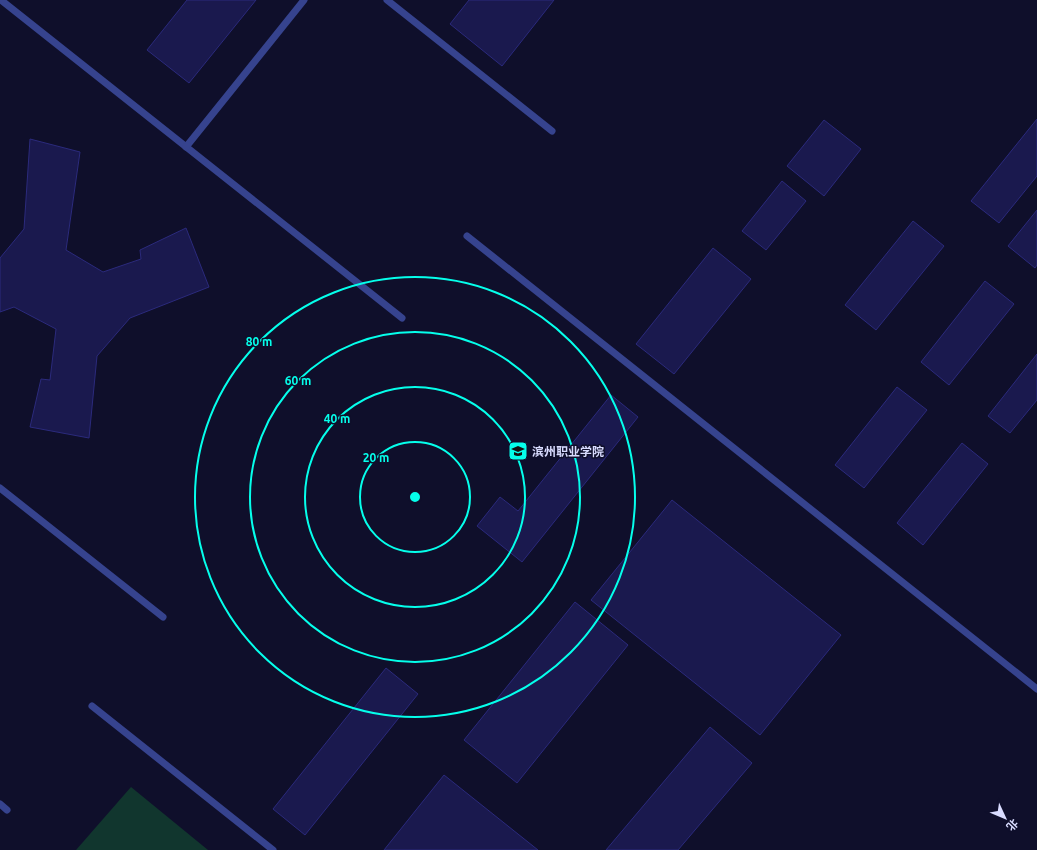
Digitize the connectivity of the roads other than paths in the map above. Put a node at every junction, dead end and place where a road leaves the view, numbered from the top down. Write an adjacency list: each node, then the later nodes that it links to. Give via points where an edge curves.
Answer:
1 (1, 0): 5 (lane)
2 (304, 0): 5 (lane)
3 (387, 0): 4 (lane)
4 (552, 131)
5 (186, 147): 7 (lane)
6 (467, 236): 10 (lane)
7 (402, 318)
8 (0, 488): 9 (lane)
9 (163, 617)
10 (1037, 689)
11 (92, 706): 14 (lane)
12 (0, 804): 13 (lane)
13 (7, 810)
14 (273, 850)

